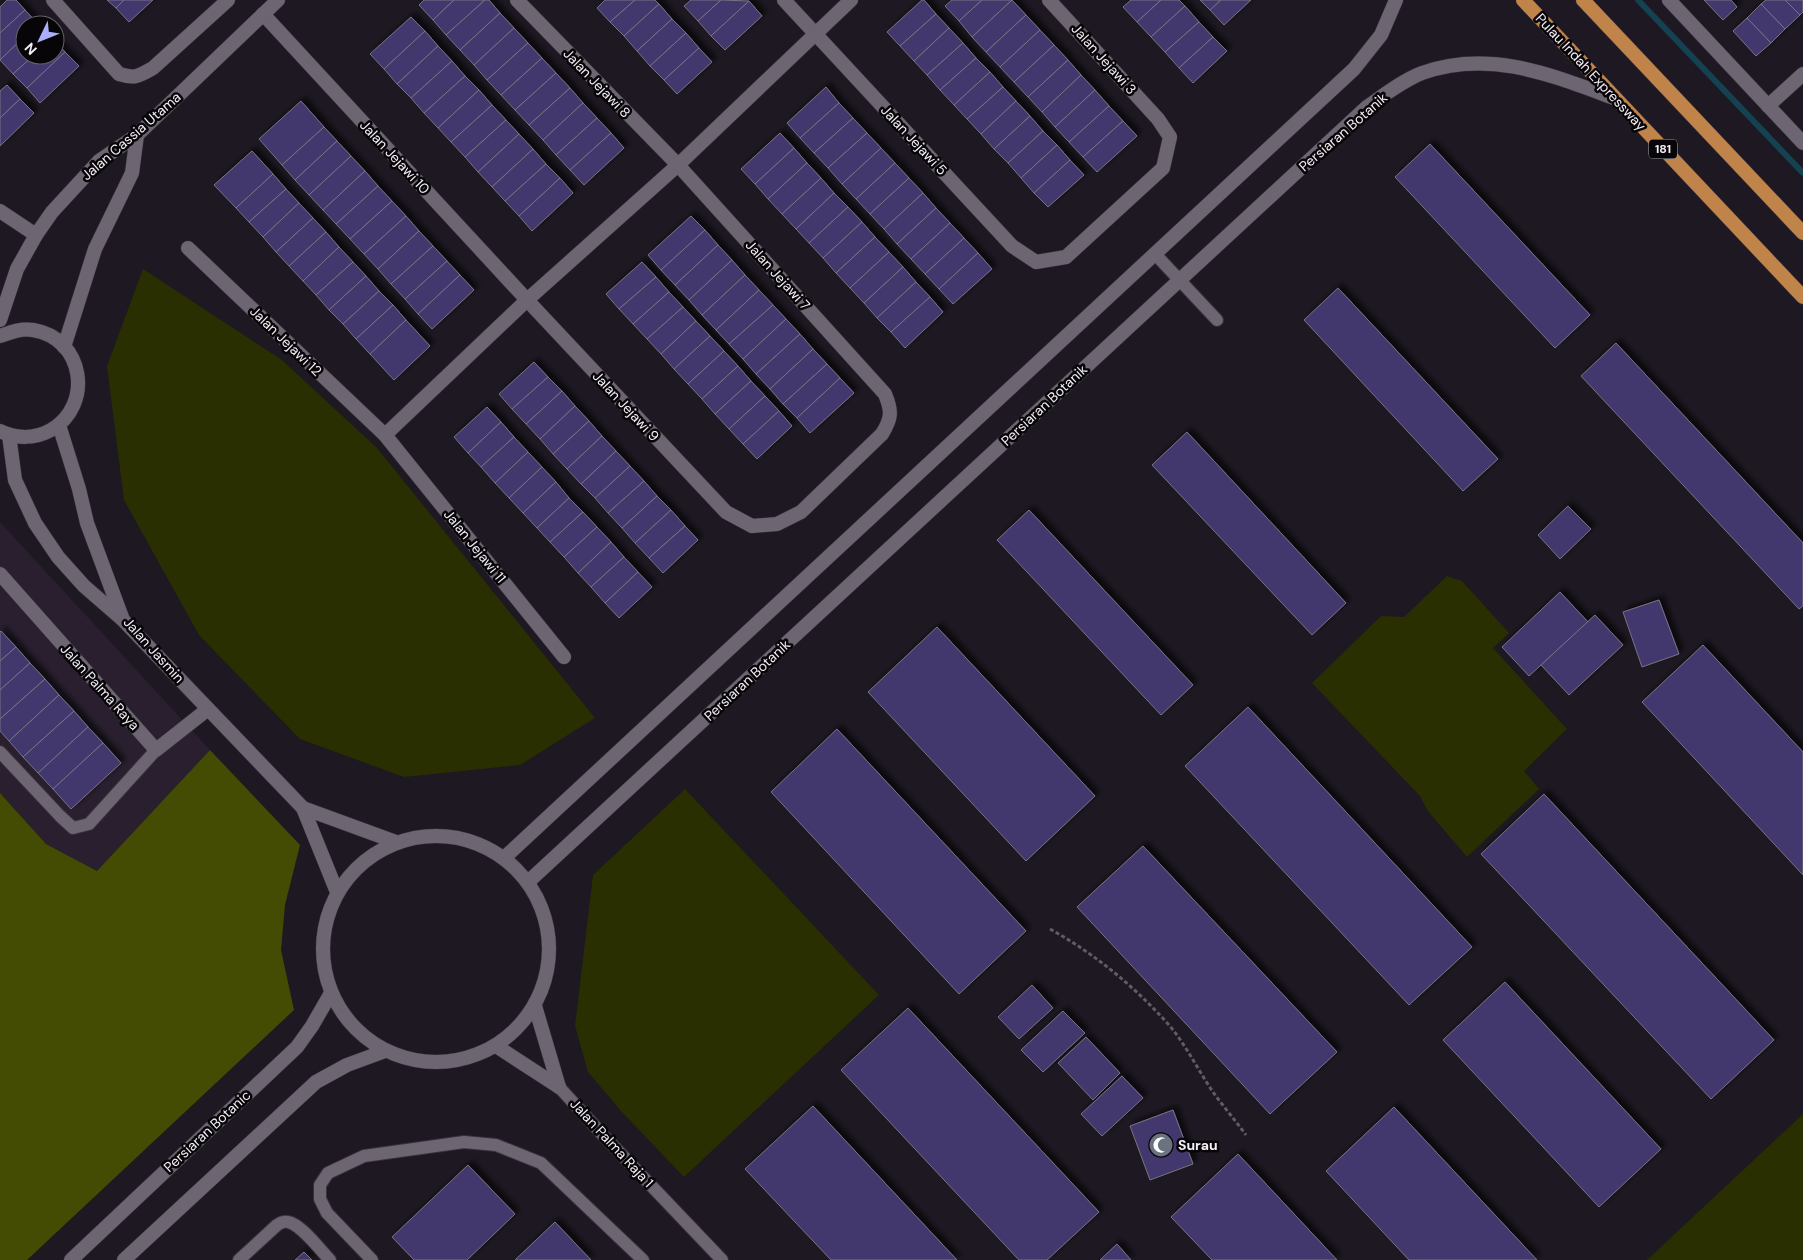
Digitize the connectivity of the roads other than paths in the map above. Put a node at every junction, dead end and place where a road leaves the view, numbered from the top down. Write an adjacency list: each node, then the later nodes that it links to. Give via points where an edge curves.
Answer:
1 (53, 0): 2 (street, via 119,74 131,78 152,68)
2 (228, 0)
3 (278, 0): 12 (street, Jalan Cassia Utama)
4 (517, 0): 19 (street, Jalan Jejawi 8)
5 (784, 0): 13 (street, Jalan Jejawi 5)
6 (851, 0): 13 (street)
7 (1049, 0): 23 (street, Jalan Jejawi 3, via 1158,119 1170,137 1163,168 1066,257 1036,262)
8 (1396, 0): 25 (street, via 1381,35 1354,69)
9 (1523, 0): 15 (main road, Pulau Indah Expressway / 181)
10 (1583, 0): 21 (main road)
11 (1669, 0): 16 (street)
12 (263, 14): 17 (street, Jalan Cassia Utama); 28 (street, Jalan Jejawi 10)
13 (816, 33): 19 (street); 23 (street, Jalan Jejawi 5)
14 (1803, 74): 16 (street)
15 (1614, 98): 26 (street, Persiaran Botanik, via 1543,72 1496,63 1463,63 1422,74 1367,107); 27 (main road, Pulau Indah Expressway / 181)
16 (1768, 106): 18 (street)
17 (137, 135): 22 (street, Jalan Cassia Utama, via 99,161 52,212); 32 (street, via 132,173 95,249)
18 (1803, 143)
19 (678, 165): 28 (street); 36 (street, Jalan Jejawi 7, via 878,385 889,404 890,421 882,434 801,512 777,524 752,526)
20 (0, 211): 22 (street)
21 (1803, 233)
22 (36, 235): 29 (street, Jalan Cassia Utama, via 17,269)
23 (1012, 246)
24 (188, 248): 35 (street, Jalan Jejawi 12)
25 (1155, 254): 26 (lane); 45 (street)
26 (1181, 280): 30 (lane); 46 (street, Persiaran Botanik)
27 (1803, 297)
28 (527, 300): 35 (street); 36 (street, Jalan Jejawi 9)
29 (0, 320)
30 (1217, 320)
31 (0, 336): 32 (street, via 16,330 34,330 50,336)
32 (64, 347): 33 (street, via 78,372 79,387 76,401)
33 (59, 425): 34 (street, via 44,434 26,438); 38 (street, Jalan Jasmin, via 87,523)
34 (5, 433): 38 (street, via 15,480 35,523 58,557 84,586)
35 (385, 435): 39 (street, Jalan Jejawi 11)
36 (726, 512)
37 (0, 574): 41 (street, Jalan Palma Raya)
38 (123, 620): 40 (street, Jalan Jasmin)
39 (564, 657)
40 (208, 709): 41 (street); 43 (street, Jalan Jasmin)
41 (156, 750): 42 (lane, via 89,824 73,828)
42 (0, 752)
43 (303, 808): 44 (street, Jalan Jasmin); 47 (street, Jalan Jasmin)
44 (396, 842): 45 (street, via 418,836 463,838); 47 (street, via 353,870)
45 (504, 858): 46 (street)
46 (528, 882): 49 (street, via 543,911 550,943 547,976)
47 (338, 892): 48 (street, via 325,924 323,959)
48 (331, 993): 51 (street, via 363,1036); 53 (street, Persiaran Botanic, via 297,1047)
49 (535, 1006): 50 (street, via 518,1029); 52 (street, Jalan Palma Raja 1)
50 (496, 1046): 51 (street, via 470,1058 441,1063 413,1060); 52 (street)
51 (385, 1051): 54 (street, via 347,1065 316,1082)
52 (559, 1087): 59 (lane, Jalan Palma Raja 1)
53 (71, 1260)
54 (124, 1260)
55 (239, 1260): 56 (lane, via 277,1225 289,1222 299,1227)
56 (330, 1260)
57 (372, 1260): 58 (lane, via 327,1213 320,1199 320,1185 328,1173 364,1156 464,1142 496,1145 541,1163)
58 (643, 1260)
59 (722, 1260)

